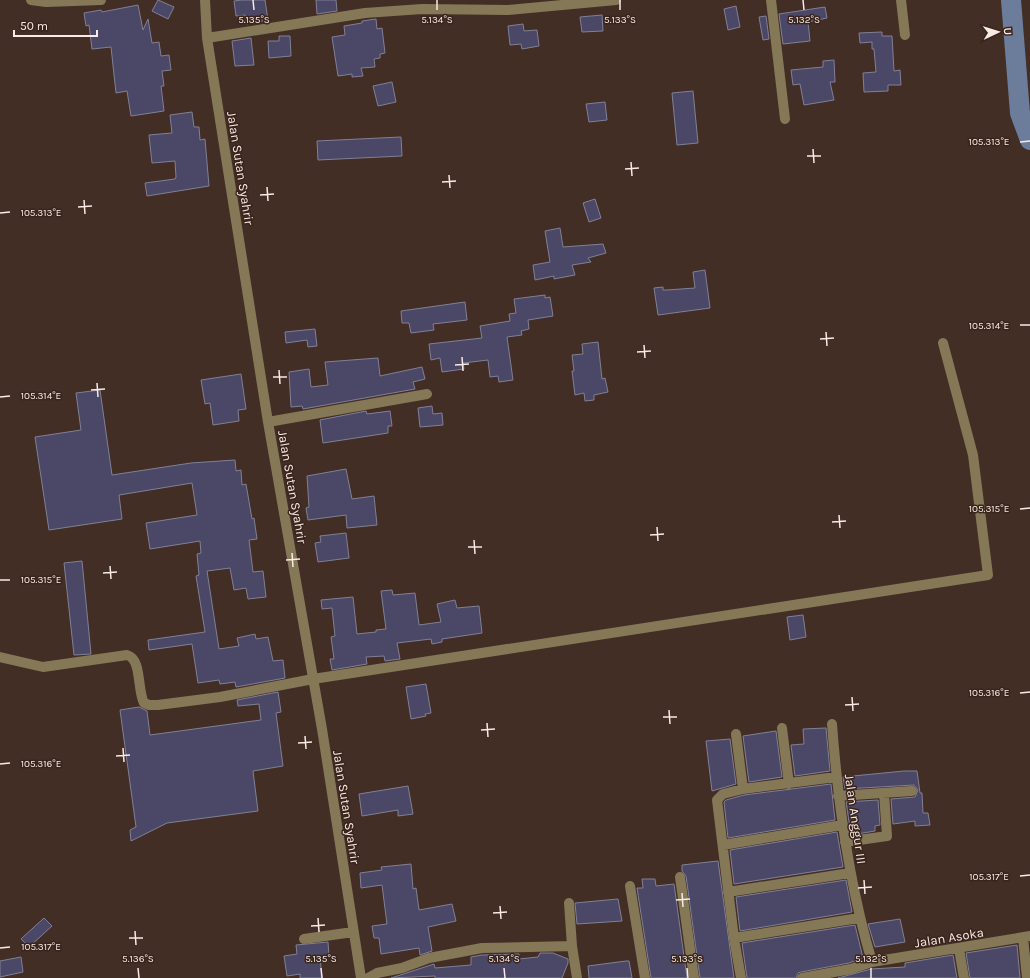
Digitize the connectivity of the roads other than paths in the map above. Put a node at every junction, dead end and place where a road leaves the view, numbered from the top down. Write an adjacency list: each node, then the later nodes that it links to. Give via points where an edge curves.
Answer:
1 (31, 0): 7 (street)
2 (101, 0): 7 (street)
3 (205, 0): 9 (street, Jalan Sutan Syahrir)
4 (616, 0): 9 (street, via 508,10 422,9 365,13)
5 (771, 0): 10 (street)
6 (901, 0): 8 (street)
7 (46, 1)
8 (905, 35)
9 (207, 38): 13 (street, Jalan Sutan Syahrir)
10 (785, 118)
11 (943, 344): 15 (street, via 973,455 988,575)
12 (427, 394): 13 (street)
13 (268, 422): 15 (street, Jalan Sutan Syahrir)
14 (0, 657): 15 (street, via 43,667 127,655 135,661 142,700 149,705 220,697)
15 (313, 680): 34 (street, Jalan Sutan Syahrir)
16 (832, 724): 19 (street, Jalan Anggur III)
17 (782, 728): 20 (street)
18 (736, 734): 21 (street)
19 (836, 777): 20 (street); 24 (street, Jalan Anggur III)
20 (789, 784): 21 (street)
21 (743, 789): 27 (street, via 722,794 717,800)
22 (912, 791): 23 (street)
23 (884, 793): 24 (street); 26 (street, via 887,836)
24 (838, 796): 25 (street, Jalan Anggur III)
25 (842, 825): 26 (street, Jalan Anggur III); 27 (street)
26 (845, 842): 28 (street, Jalan Anggur III)
27 (723, 845): 31 (street)
28 (850, 873): 31 (street); 33 (street, Jalan Anggur III)
29 (680, 877): 46 (street)
30 (630, 886): 45 (street)
31 (728, 892): 36 (street)
32 (569, 903): 38 (street)
33 (859, 918): 36 (street); 40 (street, Jalan Anggur III)
34 (353, 932): 37 (street); 42 (street, Jalan Sutan Syahrir)
35 (1027, 937): 39 (street, Jalan Asoka); 50 (street)
36 (734, 938): 47 (street)
37 (304, 939)
38 (572, 946): 43 (street, via 458,951 377,973); 44 (street)
39 (958, 949): 40 (street, Jalan Asoka); 49 (street)
40 (872, 962): 41 (street, Jalan Asoka)
41 (851, 974): 48 (street, Jalan Asoka)
42 (361, 978)
43 (368, 978)
44 (577, 978)
45 (645, 978)
46 (694, 978)
47 (741, 978)
48 (802, 978)
49 (964, 978)
50 (1027, 978)

